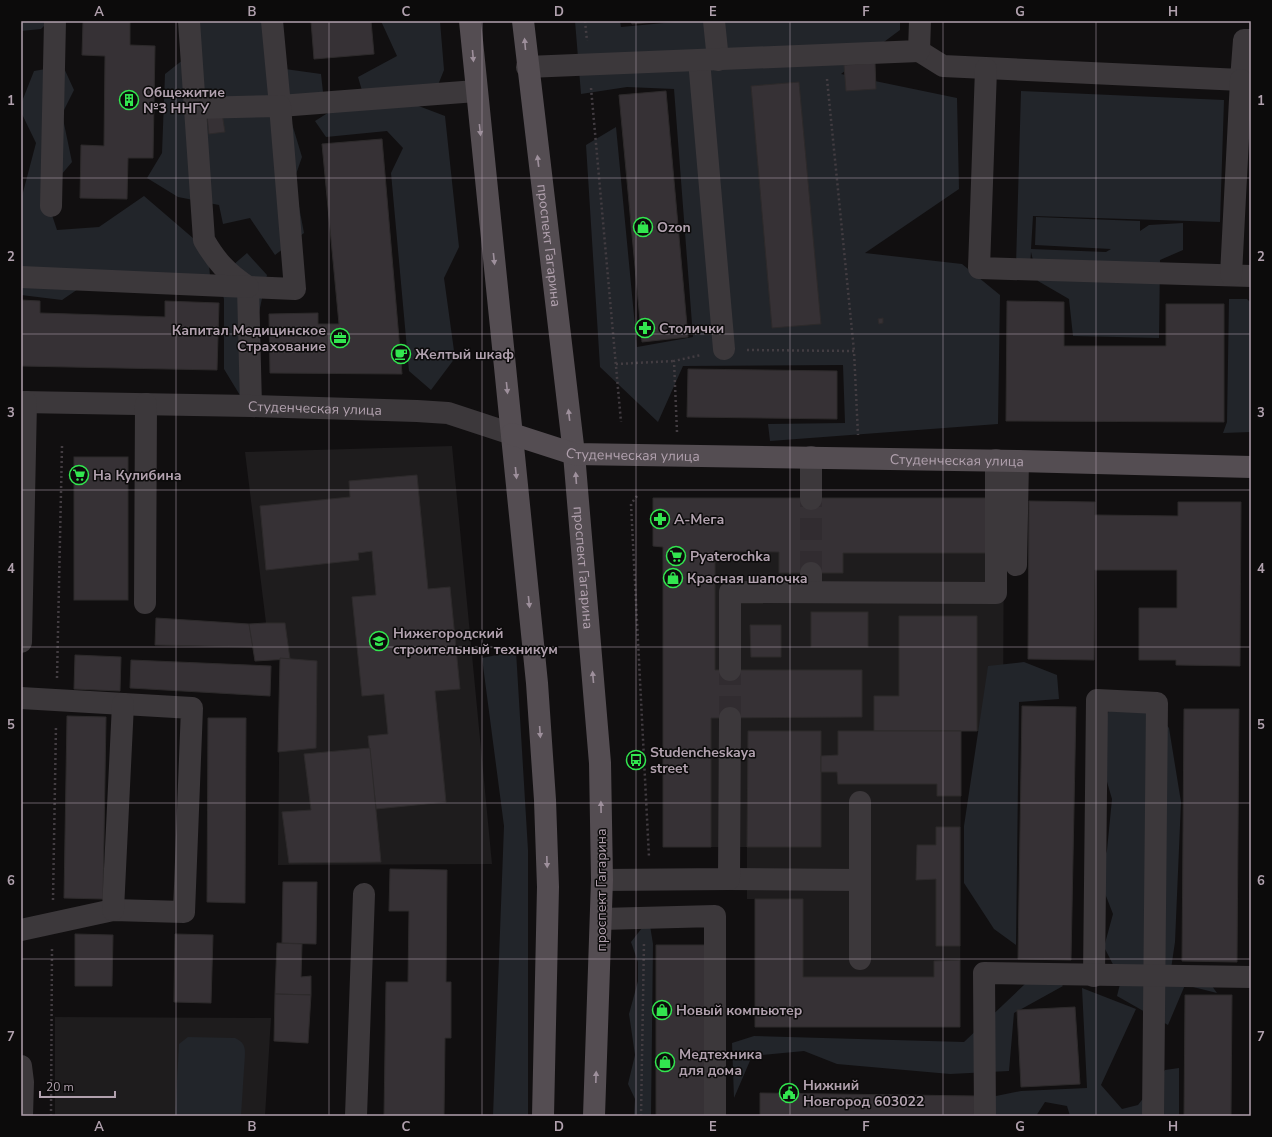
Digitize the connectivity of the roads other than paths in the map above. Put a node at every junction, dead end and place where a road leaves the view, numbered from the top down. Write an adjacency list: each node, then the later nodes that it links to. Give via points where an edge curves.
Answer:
1 (55, 21): 17 (street)
2 (189, 21): 16 (street)
3 (272, 21): 15 (street)
4 (470, 21): 14 (main road, one-way to 14)
5 (523, 21): 11 (main road, проспект Гагарина, one-way to 5)
6 (714, 21): 10 (street)
7 (920, 21): 9 (street)
8 (1251, 40): 13 (street, via 1244,40)
9 (919, 51): 10 (street); 12 (street, via 943,66)
10 (709, 60): 11 (street); 21 (street)
11 (527, 67): 26 (main road, проспект Гагарина, one-way to 11)
12 (986, 69): 13 (street); 18 (street, via 979,268)
13 (1241, 80): 18 (street)
14 (476, 91): 15 (street); 25 (main road, one-way to 25)
15 (280, 106): 16 (street); 20 (street, via 295,289)
16 (195, 108): 20 (street, via 204,240 229,275)
17 (51, 206)
18 (1241, 276)
19 (21, 277): 20 (street)
20 (248, 287): 24 (street)
21 (724, 349)
22 (23, 402): 23 (street, Студенческая улица); 34 (street)
23 (146, 404): 24 (street, Студенческая улица); 33 (street)
24 (251, 406): 25 (street, Студенческая улица, via 448,413)
25 (512, 434): 26 (main road, Студенческая улица); 55 (main road, one-way to 55, via 537,683 545,800 548,887)
26 (574, 454): 27 (main road, Студенческая улица); 41 (main road, проспект Гагарина, one-way to 26, via 600,763)
27 (811, 457): 28 (main road, Студенческая улица); 31 (street)
28 (996, 460): 29 (main road, Студенческая улица); 36 (street, via 996,593 811,583 730,592)
29 (1018, 461): 30 (main road, Студенческая улица); 32 (street)
30 (1251, 467)
31 (811, 498)
32 (1016, 566)
33 (145, 603)
34 (21, 626): 35 (street)
35 (21, 642)
36 (730, 670)
37 (21, 698): 38 (street)
38 (122, 704): 45 (street); 45 (street, via 192,708 184,912)
39 (730, 718): 42 (street)
40 (860, 802): 43 (street)
41 (602, 880): 42 (street); 46 (main road, проспект Гагарина)
42 (729, 880): 43 (street)
43 (860, 880): 48 (street)
44 (364, 894): 54 (street)
45 (113, 910): 47 (street)
46 (601, 919): 56 (main road, проспект Гагарина, one-way to 46); 57 (street, via 715,916)
47 (21, 930)
48 (860, 959)
49 (1094, 976): 50 (street); 50 (street, via 1097,700 1157,703); 58 (street, via 984,973)
50 (1154, 977): 51 (street); 59 (street)
51 (1251, 978)
52 (21, 1066): 53 (street)
53 (22, 1116)
54 (356, 1116)
55 (543, 1116)
56 (594, 1116)
57 (715, 1116)
58 (985, 1116)
59 (1153, 1116)

